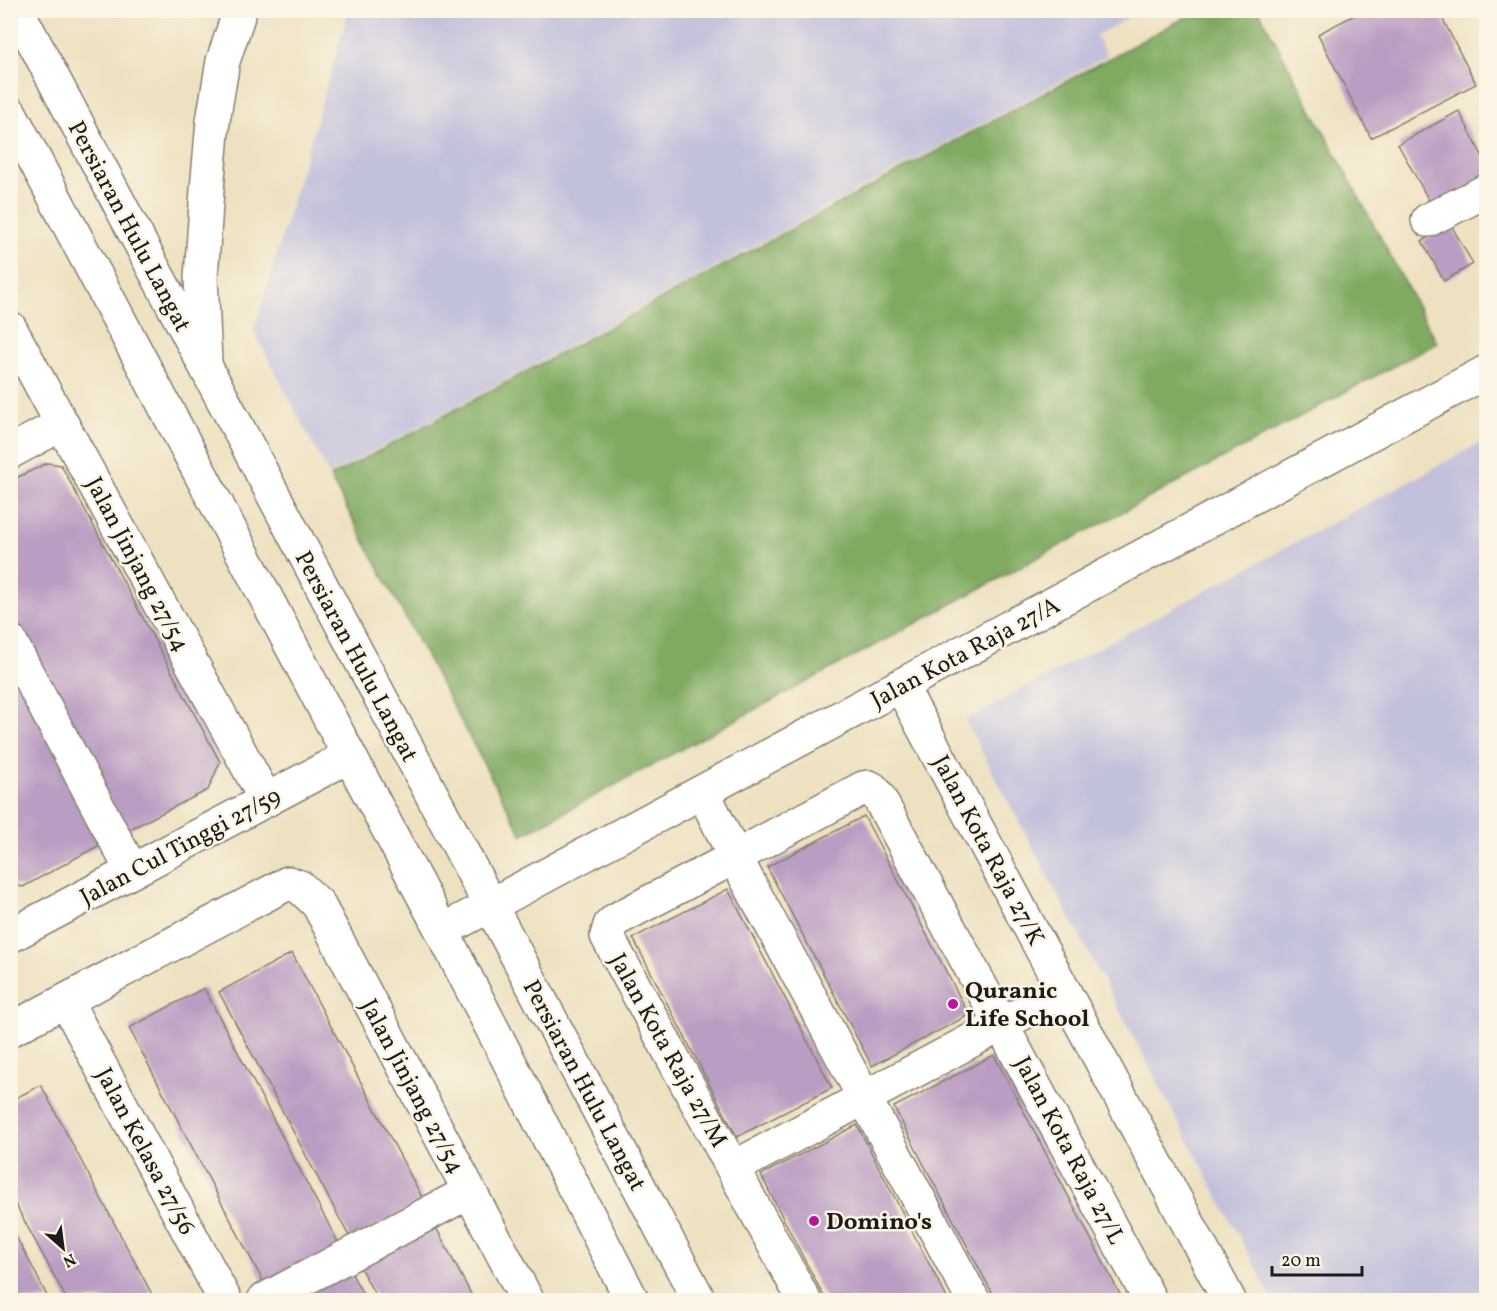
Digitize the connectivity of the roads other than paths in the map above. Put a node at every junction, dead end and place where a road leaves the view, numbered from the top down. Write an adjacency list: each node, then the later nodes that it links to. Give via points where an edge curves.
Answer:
1 (16, 10): 7 (street, Persiaran Hulu Langat)
2 (240, 10): 7 (street, via 223,62 213,121 201,278)
3 (10, 113): 13 (street)
4 (1486, 191): 5 (street)
5 (1428, 220)
6 (10, 328): 9 (street, Jalan Jinjang 27/54)
7 (206, 370): 19 (street, Persiaran Hulu Langat)
8 (1486, 372): 12 (street, Jalan Kota Raja 27/A)
9 (62, 424): 10 (street); 16 (street, Jalan Jinjang 27/54)
10 (10, 452)
11 (10, 641): 18 (street)
12 (901, 686): 15 (street, Jalan Kota Raja 27/A); 22 (street, Jalan Kota Raja 27/K)
13 (350, 756): 16 (street, Jalan Cul Tinggi 27/59); 20 (street)
14 (863, 788): 17 (street, Jalan Kota Raja 27/M); 24 (street, Jalan Kota Raja 27/L, via 873,789 878,796)
15 (703, 792): 17 (street); 19 (street, Jalan Kota Raja 27/A)
16 (266, 801): 18 (street, Jalan Cul Tinggi 27/59)
17 (735, 857): 26 (street); 27 (street, Jalan Kota Raja 27/M, via 617,919 607,936)
18 (132, 871): 21 (street, Jalan Cul Tinggi 27/59)
19 (490, 905): 20 (street, Jalan Kota Raja 27/A); 33 (street, Persiaran Hulu Langat)
20 (442, 931): 32 (street)
21 (10, 936)
22 (1064, 991): 24 (street); 37 (street, Jalan Kota Raja 27/K)
23 (66, 1001): 25 (street); 28 (street, Jalan Jinjang 27/54, via 288,883 300,887 318,904); 29 (street, Jalan Kelasa 27/56)
24 (1002, 1024): 26 (street); 36 (street, Jalan Kota Raja 27/L)
25 (10, 1030)
26 (864, 1098): 27 (street); 35 (street)
27 (733, 1168): 34 (street, Jalan Kota Raja 27/M)
28 (469, 1192): 30 (street); 31 (street, Jalan Jinjang 27/54)
29 (225, 1300)
30 (264, 1300)
31 (527, 1300)
32 (632, 1300)
33 (699, 1300)
34 (804, 1300)
35 (973, 1300)
36 (1150, 1300)
37 (1229, 1300)

